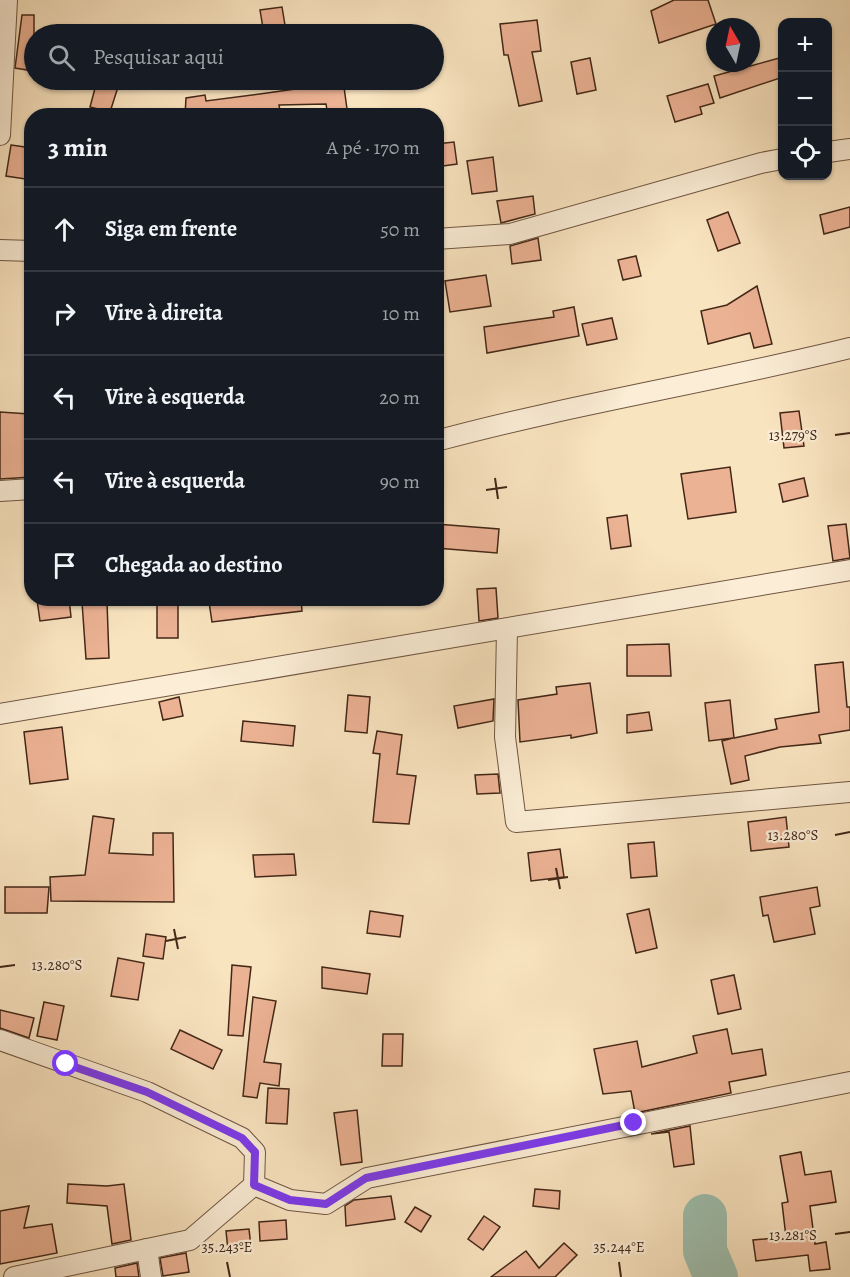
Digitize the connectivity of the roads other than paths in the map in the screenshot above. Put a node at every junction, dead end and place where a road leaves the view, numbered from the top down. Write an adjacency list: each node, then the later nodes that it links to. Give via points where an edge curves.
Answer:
1 (7, 0): 2 (street)
2 (0, 135)
3 (850, 148): 4 (street)
4 (832, 151)
5 (778, 160): 6 (street, via 510,234)
6 (444, 238)
7 (0, 250): 8 (street)
8 (24, 251)
9 (850, 348): 10 (street)
10 (444, 439)
11 (24, 490): 12 (street)
12 (0, 491)
13 (850, 570): 14 (street)
14 (507, 628): 15 (street); 16 (street, via 505,737 516,822)
15 (0, 714)
16 (850, 792)
17 (0, 1040): 19 (street, via 147,1092 242,1138 255,1152)
18 (850, 1082): 19 (street, via 366,1178 326,1204 290,1200)
19 (254, 1185): 20 (street, via 190,1240)
20 (147, 1249): 21 (street); 22 (street)
21 (14, 1277)
22 (151, 1277)

